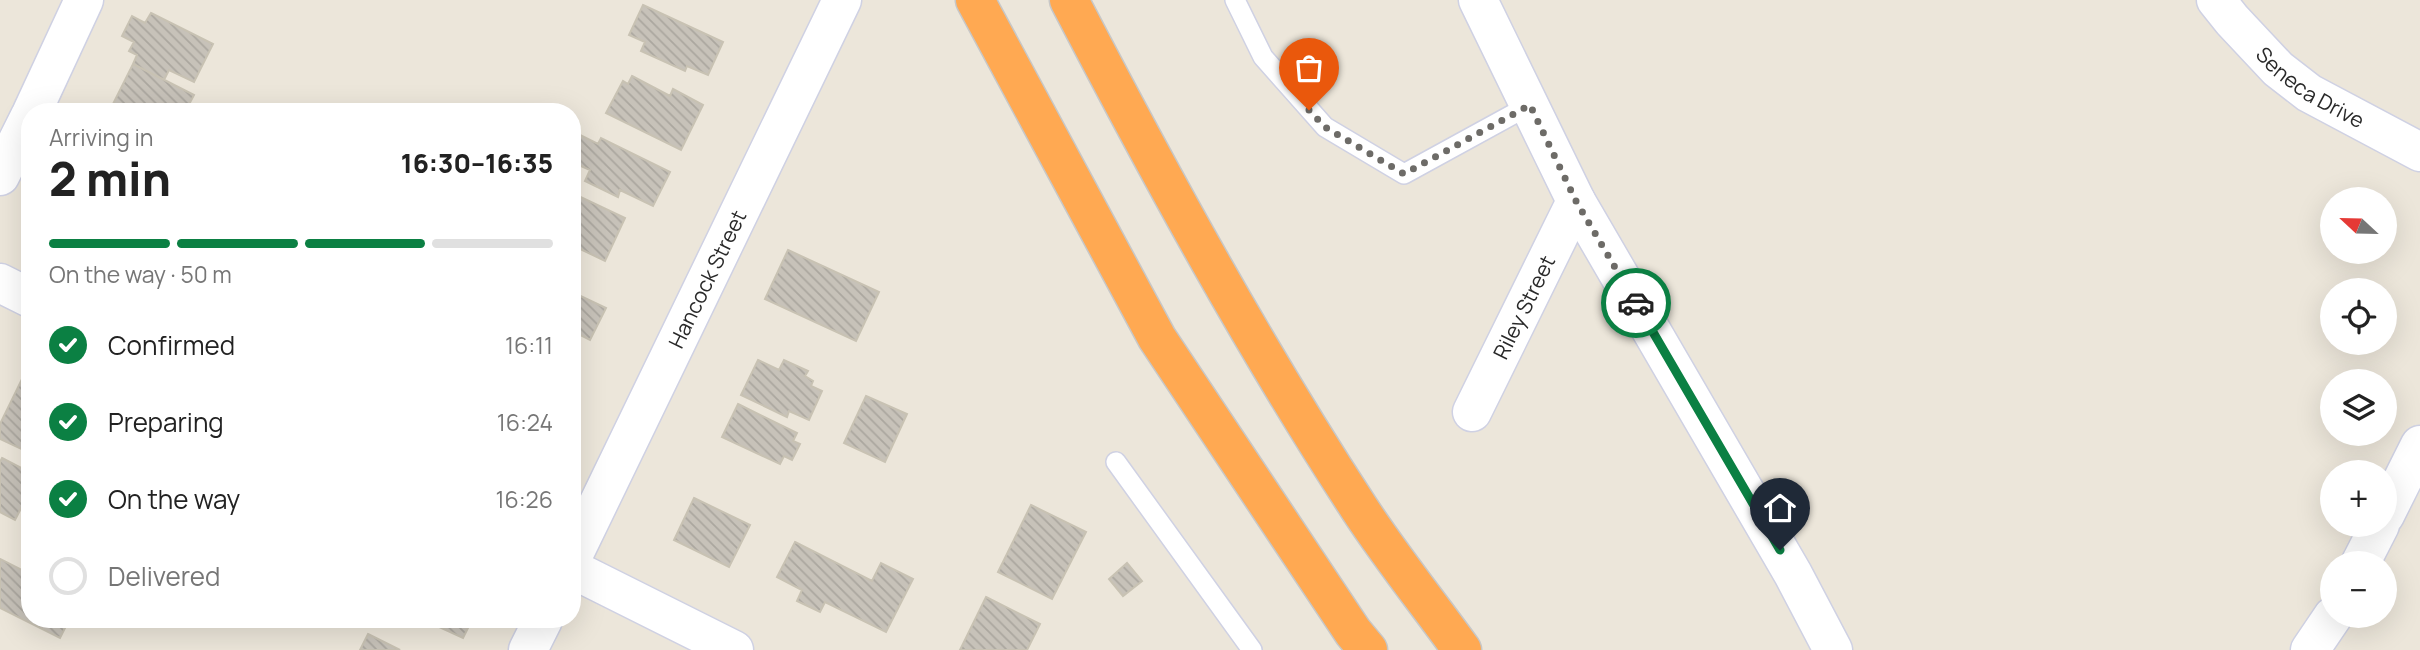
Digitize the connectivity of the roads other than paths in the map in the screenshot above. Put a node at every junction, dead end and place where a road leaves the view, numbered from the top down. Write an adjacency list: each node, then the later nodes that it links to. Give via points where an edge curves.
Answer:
1 (84, 0): 8 (street)
2 (842, 0): 20 (street, Hancock Street)
3 (975, 0): 27 (highway, via 1157,338)
4 (1069, 0): 28 (highway, via 1205,256 1296,408 1360,510)
5 (1235, 0): 9 (lane, via 1262,57 1325,127 1404,174)
6 (1478, 0): 9 (street)
7 (2216, 0): 11 (street, Seneca Drive, via 2278,69 2309,93)
8 (36, 103)
9 (1530, 105): 13 (street)
10 (21, 134): 12 (street)
11 (2420, 152)
12 (0, 176)
13 (1576, 201): 16 (street, Riley Street); 29 (street)
14 (0, 283): 15 (street)
15 (21, 294)
16 (1472, 412)
17 (2420, 445): 19 (street)
18 (1116, 462): 26 (lane)
19 (2397, 491)
20 (581, 539)
21 (581, 574): 25 (street)
22 (538, 628): 24 (street)
23 (2325, 628): 30 (street)
24 (528, 650)
25 (734, 650)
26 (1252, 650)
27 (1368, 650)
28 (1462, 650)
29 (1833, 650)
30 (2310, 650)

